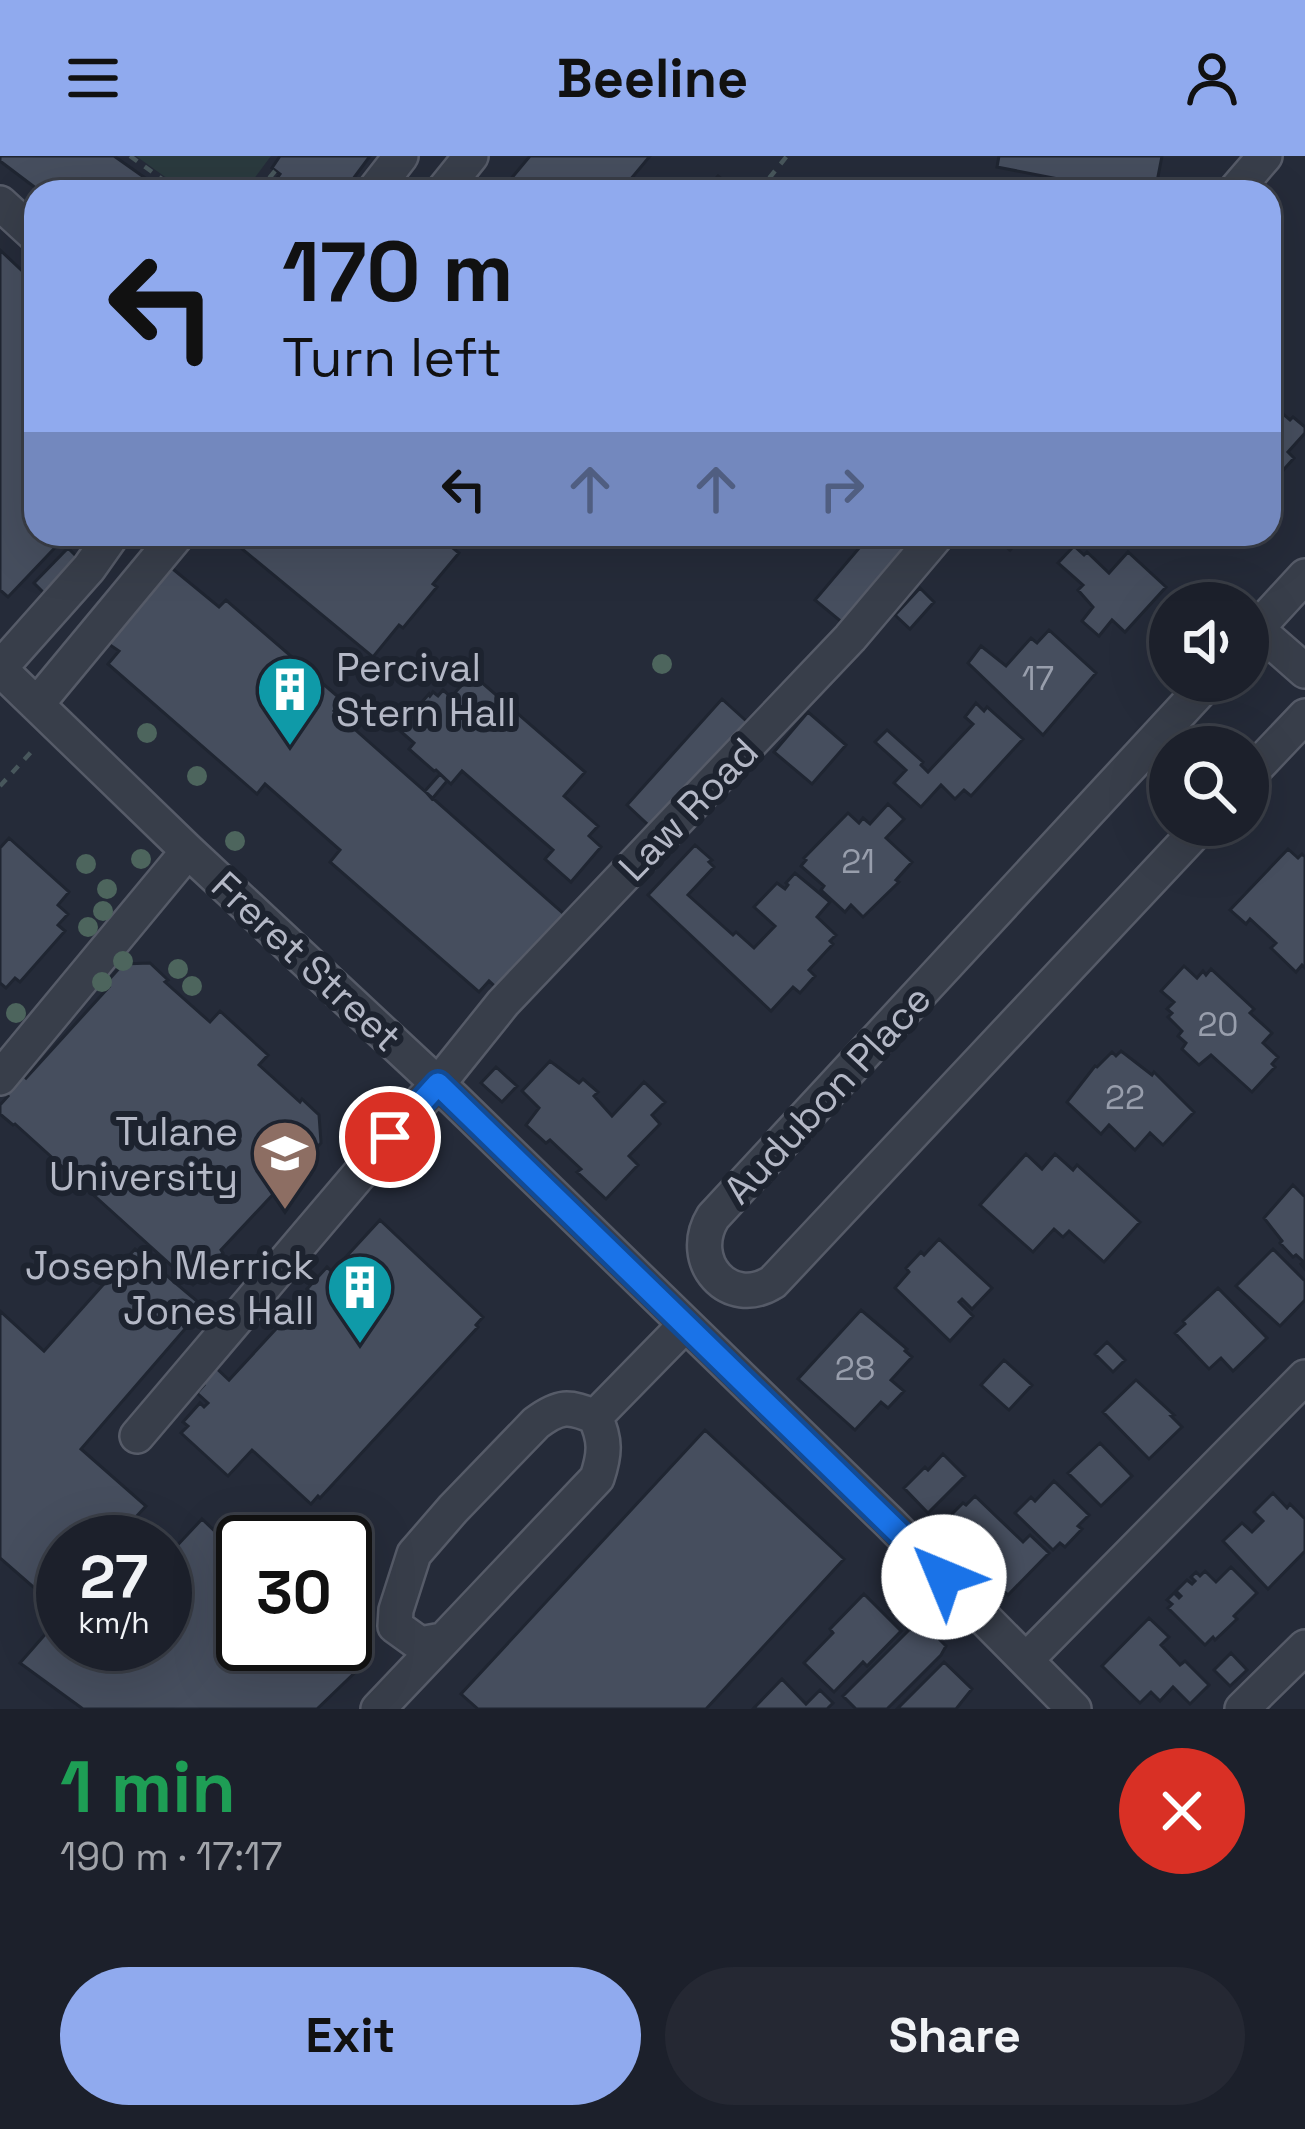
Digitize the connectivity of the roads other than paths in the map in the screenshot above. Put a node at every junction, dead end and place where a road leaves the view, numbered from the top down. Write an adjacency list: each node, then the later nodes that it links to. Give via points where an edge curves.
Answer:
1 (401, 156): 4 (street)
2 (471, 156): 5 (street)
3 (1265, 156): 6 (street)
4 (382, 180)
5 (452, 180)
6 (1244, 180)
7 (0, 202): 8 (street)
8 (24, 225)
9 (105, 546): 15 (street)
10 (168, 546): 18 (street)
11 (928, 546): 26 (street, Law Road, via 502,1003)
12 (1305, 576): 13 (street)
13 (1269, 615)
14 (1269, 646): 16 (street)
15 (0, 668): 18 (street, Freret Street)
16 (1305, 671)
17 (1190, 702): 20 (street, Audubon Place)
18 (37, 704): 24 (street, Freret Street)
19 (1305, 716): 22 (street)
20 (1167, 726)
21 (1149, 746): 23 (street, Audubon Place, via 712,1217 703,1250 714,1275 741,1290 773,1282)
22 (1269, 754)
23 (1182, 846)
24 (188, 851): 25 (street); 26 (street, Freret Street)
25 (0, 1078)
26 (438, 1084): 27 (street, Freret Street); 30 (street, Law Road)
27 (686, 1325): 29 (street); 33 (street, Freret Street)
28 (1305, 1377): 33 (street)
29 (595, 1417): 31 (street, via 604,1436 597,1478); 31 (street, via 574,1407 536,1423 414,1554 395,1626 419,1644)
30 (137, 1436)
31 (442, 1640): 34 (street)
32 (1305, 1647): 36 (street)
33 (1026, 1660): 35 (street, Freret Street)
34 (379, 1709)
35 (1074, 1709)
36 (1242, 1709)

